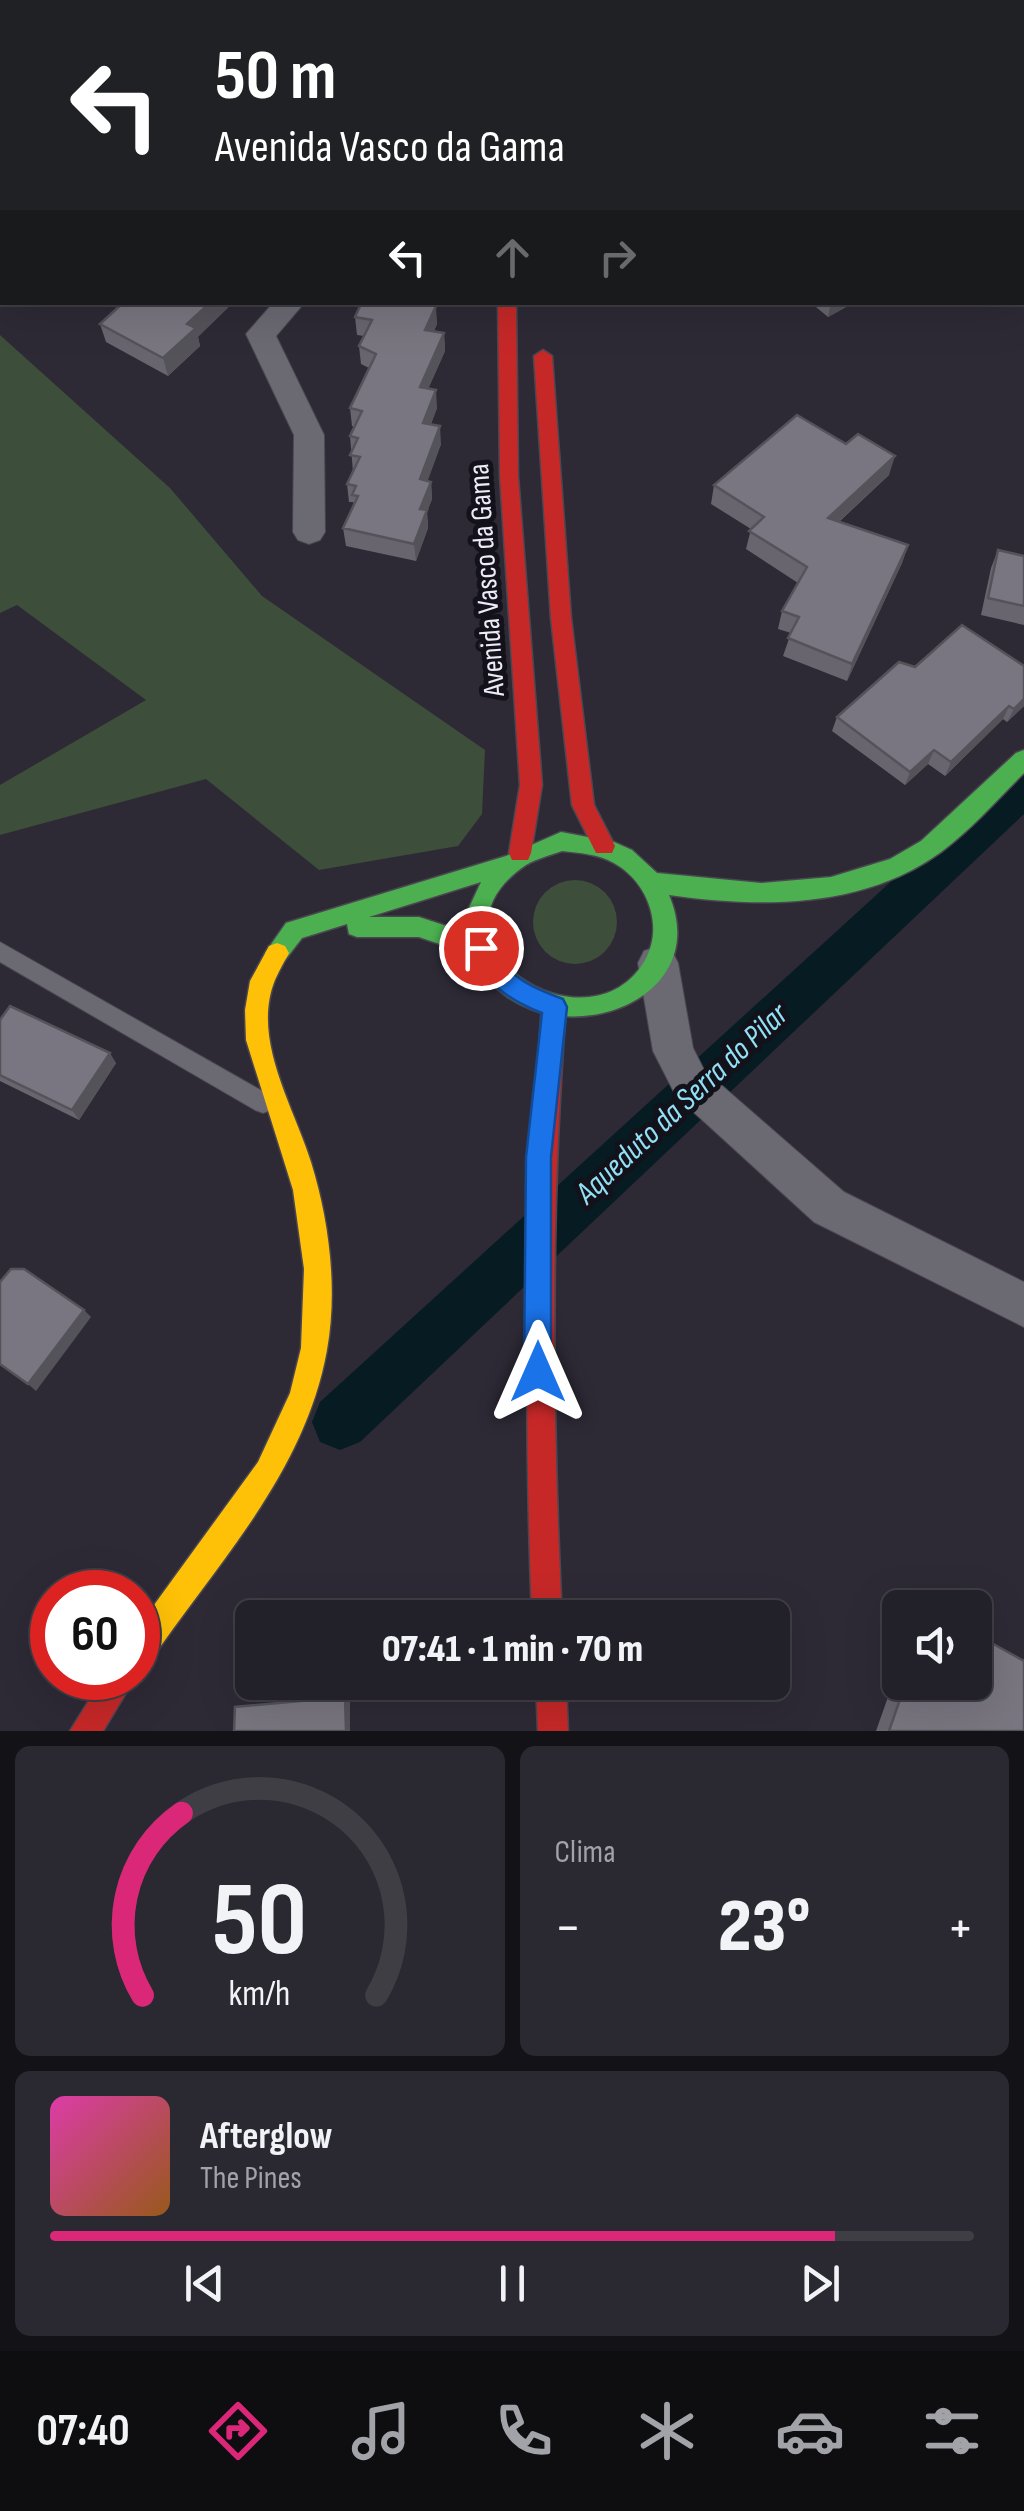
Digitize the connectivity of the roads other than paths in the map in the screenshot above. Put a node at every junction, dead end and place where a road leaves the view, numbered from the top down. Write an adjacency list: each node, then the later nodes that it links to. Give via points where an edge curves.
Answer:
1 (288, 305): 4 (street, via 261,334 309,434)
2 (507, 305): 7 (main road, Avenida Vasco da Gama, via 509,476 531,785)
3 (543, 336): 6 (main road, via 561,618 584,805)
4 (309, 532)
5 (1024, 759): 8 (main road, via 909,860 855,880 749,896)
6 (604, 846): 7 (main road, via 561,841); 8 (main road)
7 (512, 859): 9 (main road); 10 (main road, Avenida Vasco da Gama, via 479,904)
8 (655, 883): 12 (main road, via 667,936)
9 (294, 930): 10 (main road, via 419,927); 14 (main road, via 264,978 255,1030)
10 (481, 948): 13 (main road, via 518,992)
11 (0, 951): 14 (lane)
12 (658, 964): 13 (main road, via 615,1000); 15 (street, via 673,1051 690,1083 829,1207)
13 (554, 1007): 16 (main road, via 538,1226)
14 (282, 1114): 17 (main road, via 305,1186 320,1280 314,1349 297,1422 242,1514)
15 (1024, 1304)
16 (547, 1600)
17 (160, 1618)
18 (105, 1700): 20 (main road)
19 (551, 1700): 21 (main road)
20 (84, 1731)
21 (553, 1731)

